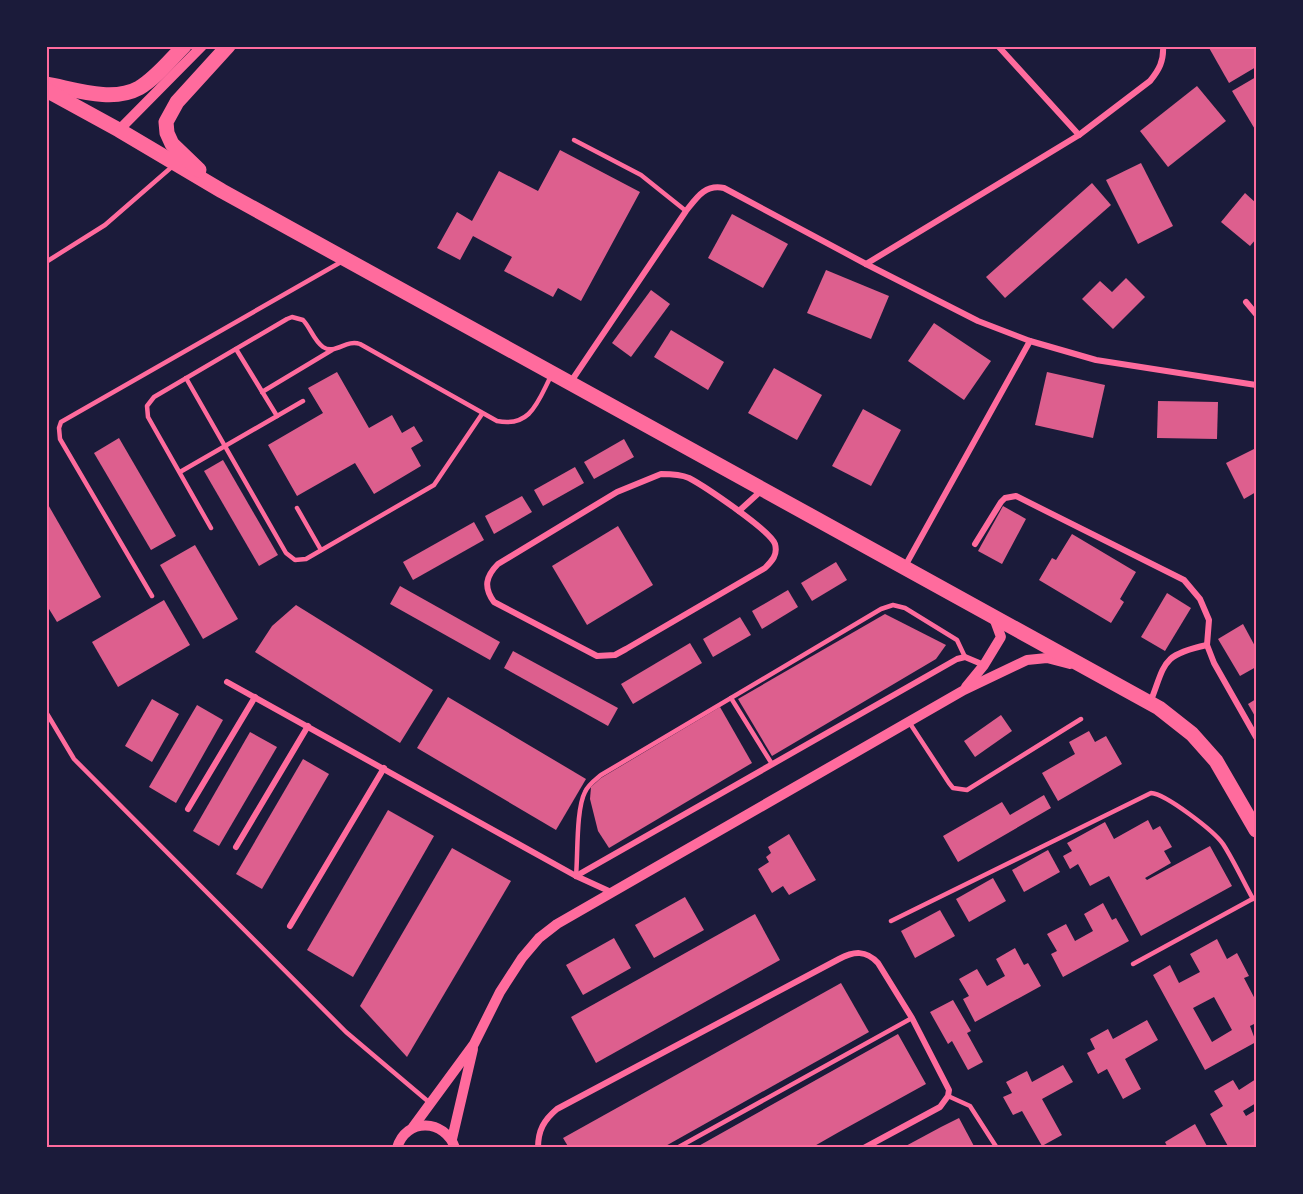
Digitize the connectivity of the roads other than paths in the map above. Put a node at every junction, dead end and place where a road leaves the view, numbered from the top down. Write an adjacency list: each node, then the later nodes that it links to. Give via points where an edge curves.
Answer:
1 (184, 46): 6 (highway, via 151,79 125,93 93,93)
2 (202, 46): 8 (street)
3 (228, 46): 12 (highway, via 177,102 166,122 172,144)
4 (998, 46): 9 (street)
5 (1162, 46): 9 (street, via 1163,60 1150,81)
6 (46, 84)
7 (46, 90): 8 (highway)
8 (119, 130): 11 (highway)
9 (1079, 135): 16 (street)
10 (574, 140): 13 (lane, via 641,175)
11 (176, 163): 12 (highway); 15 (lane, via 105,225)
12 (222, 191): 14 (highway)
13 (686, 211): 16 (street, via 705,189 724,188); 24 (street)
14 (345, 259): 22 (highway); 39 (lane, via 61,422 60,439)
15 (46, 262)
16 (866, 264): 19 (street, via 978,321)
17 (1246, 302): 18 (street)
18 (1257, 314)
19 (1030, 341): 25 (street, via 1096,360); 38 (street)
20 (236, 349): 21 (lane, via 292,317 303,320 323,347); 23 (lane); 26 (lane)
21 (333, 349): 26 (lane); 28 (lane, via 350,342 360,344)
22 (552, 374): 24 (highway); 28 (lane, via 534,409 520,420 506,423)
23 (186, 378): 30 (lane); 31 (lane, via 149,400 147,411)
24 (570, 383): 32 (highway)
25 (1257, 385)
26 (262, 392): 29 (lane)
27 (303, 401): 29 (lane)
28 (482, 414): 37 (lane, via 434,485)
29 (277, 416): 30 (lane)
30 (226, 446): 31 (lane); 37 (lane, via 290,557 301,560)
31 (180, 472): 35 (lane)
32 (762, 490): 34 (street); 38 (highway)
33 (297, 508): 37 (lane)
34 (739, 511): 34 (street, via 688,478 661,474 617,492 498,564 489,573 488,594 507,610 588,652 615,655 773,561 774,541)
35 (211, 528)
36 (975, 544): 41 (street, via 1000,502 1016,496 1184,580 1200,599 1209,620)
37 (321, 550)
38 (904, 568): 40 (highway)
39 (152, 596)
40 (994, 618): 43 (street, via 1001,637); 44 (highway)
41 (1207, 645): 49 (street, via 1183,650 1166,662); 54 (street)
42 (965, 657): 43 (street); 48 (lane, via 955,638 905,608 887,606); 55 (street)
43 (984, 665): 46 (street)
44 (1085, 668): 46 (street, via 1047,658 1027,660); 49 (highway)
45 (227, 682): 47 (street)
46 (964, 690): 52 (street)
47 (255, 697): 53 (street); 57 (street)
48 (731, 698): 55 (lane); 60 (lane, via 591,783 580,808)
49 (1150, 704): 58 (highway, via 1192,734 1215,761)
50 (46, 712): 69 (lane, via 74,759 346,1032)
51 (1081, 719): 52 (lane, via 967,790 949,783)
52 (909, 722): 61 (street)
53 (308, 726): 56 (street); 59 (street)
54 (1257, 737)
55 (772, 764): 60 (street)
56 (384, 768): 60 (street); 64 (street)
57 (188, 809)
58 (1257, 830)
59 (236, 847)
60 (576, 876): 61 (street)
61 (611, 891): 67 (street, via 539,938 500,992)
62 (1255, 898): 63 (lane, via 1217,837 1171,801 1150,793); 65 (lane)
63 (891, 921)
64 (290, 926)
65 (1133, 964)
66 (912, 1018): 68 (street, via 946,1083); 73 (street, via 872,957 865,953 848,954 556,1109 544,1121); 74 (lane)
67 (474, 1044): 69 (street); 71 (street)
68 (948, 1096): 75 (street, via 940,1107); 76 (lane, via 970,1106)
69 (431, 1103): 70 (street)
70 (413, 1127): 71 (street, via 431,1125 446,1132); 72 (street)
71 (453, 1143)
72 (397, 1148)
73 (538, 1148)
74 (677, 1148)
75 (864, 1148)
76 (997, 1148)

